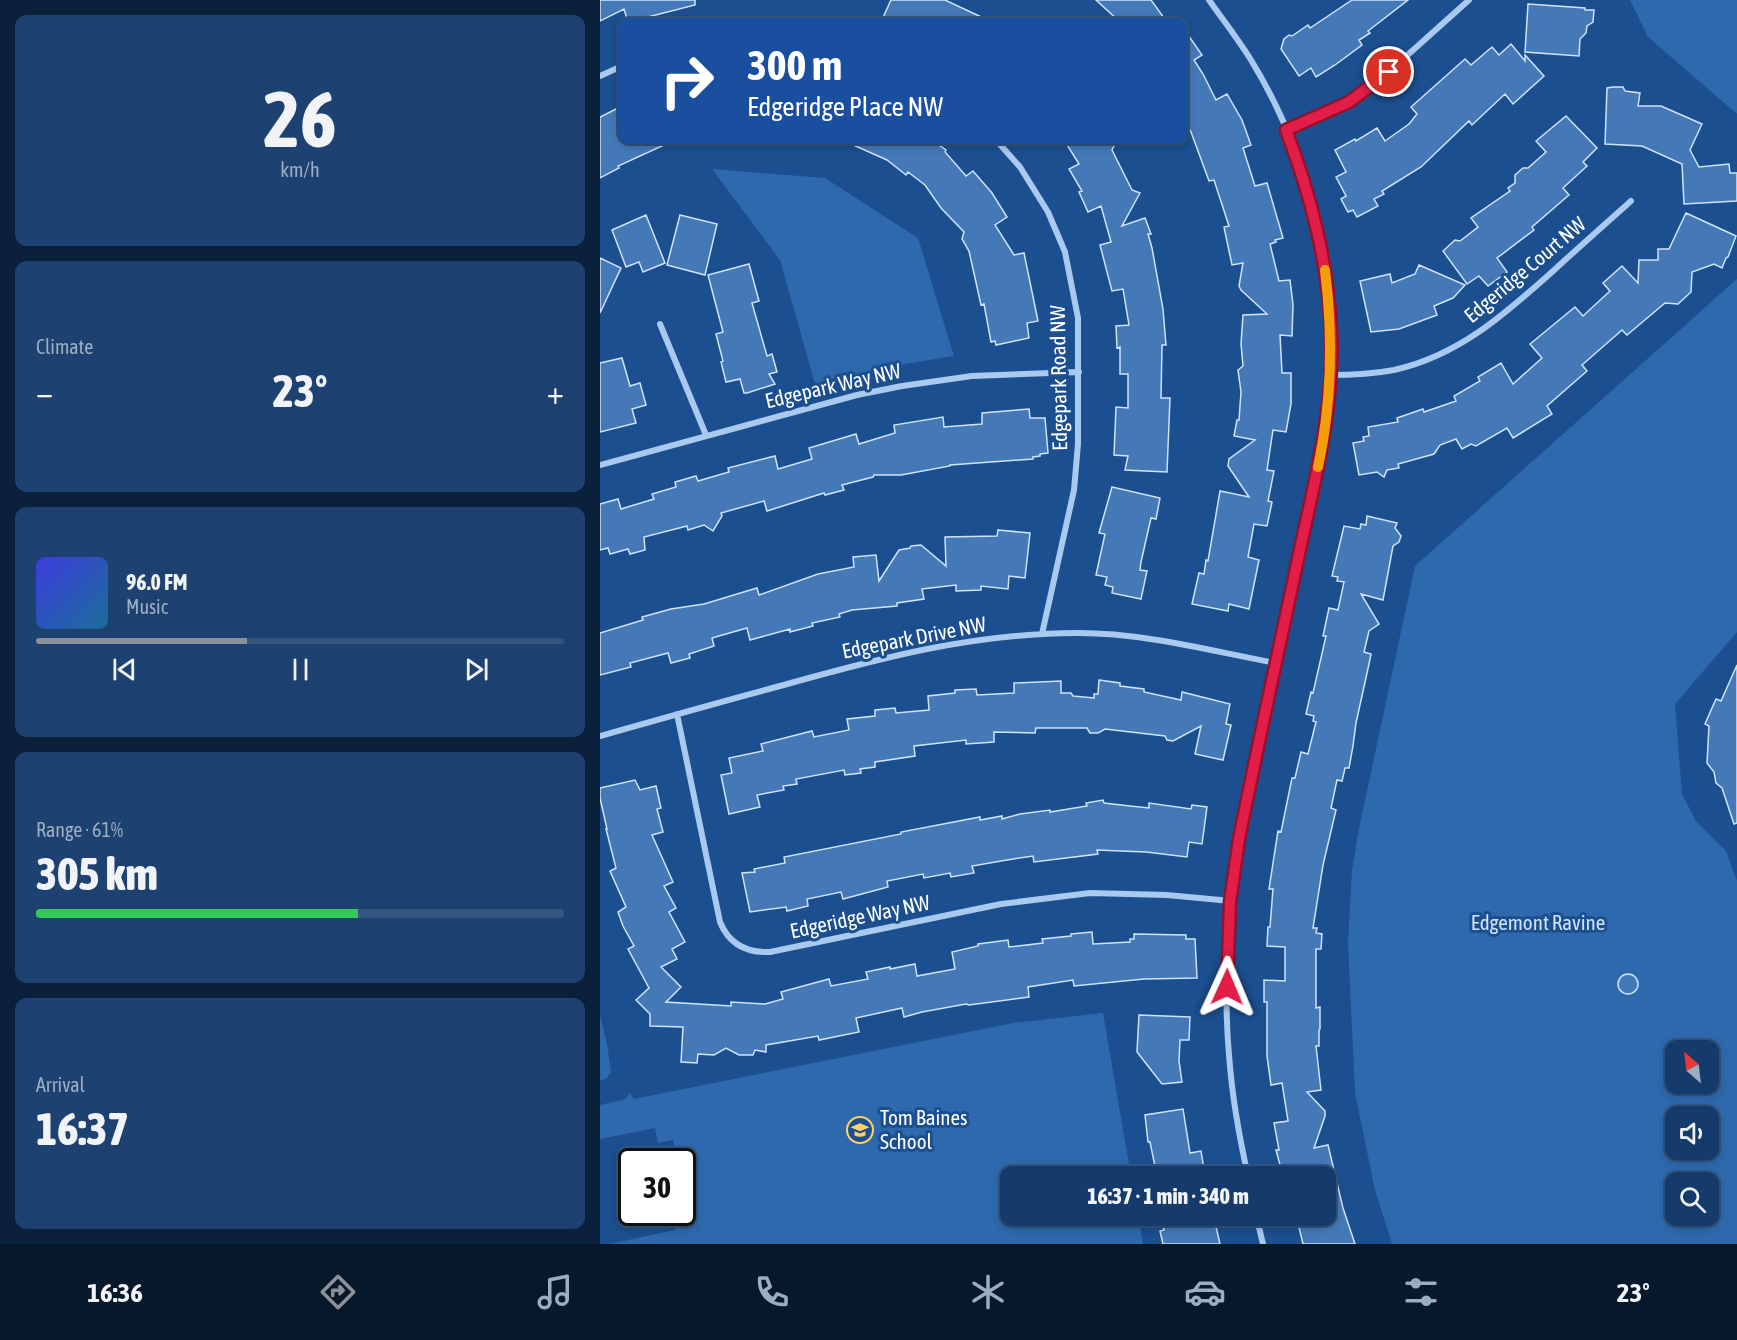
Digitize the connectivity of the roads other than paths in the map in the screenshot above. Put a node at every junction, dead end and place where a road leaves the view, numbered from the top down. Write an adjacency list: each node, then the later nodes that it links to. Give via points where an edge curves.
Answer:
1 (1209, 0): 5 (street, via 1250,59)
2 (1469, 0): 5 (street, via 1365,91)
3 (618, 68): 4 (street)
4 (600, 76)
5 (1286, 130): 10 (street, via 1323,251 1331,331)
6 (1000, 144): 9 (street, Edgepark Road NW, via 1020,167 1048,213 1065,252 1078,318)
7 (1630, 201): 10 (street, Edgeridge Court NW, via 1496,322 1461,344 1395,370)
8 (660, 324): 11 (street)
9 (1079, 372): 11 (street, Edgepark Way NW, via 972,376 902,386); 13 (street, Edgepark Road NW, via 1074,490)
10 (1330, 375): 14 (street, via 1322,451)
11 (706, 435): 12 (street, Edgepark Way NW)
12 (600, 465)
13 (1042, 634): 14 (street, Edgepark Drive NW, via 1153,639); 15 (street, Edgepark Drive NW, via 968,640 912,651)
14 (1276, 663): 17 (street, via 1239,839)
15 (677, 714): 16 (street, Edgepark Drive NW); 17 (street, Edgeridge Way NW, via 720,922 727,935 746,950 770,952 1001,904 1090,893)
16 (600, 736)
17 (1230, 902): 18 (street, via 1228,1055)
18 (1246, 1166)
19 (1259, 1226): 20 (street)
20 (1263, 1244)

